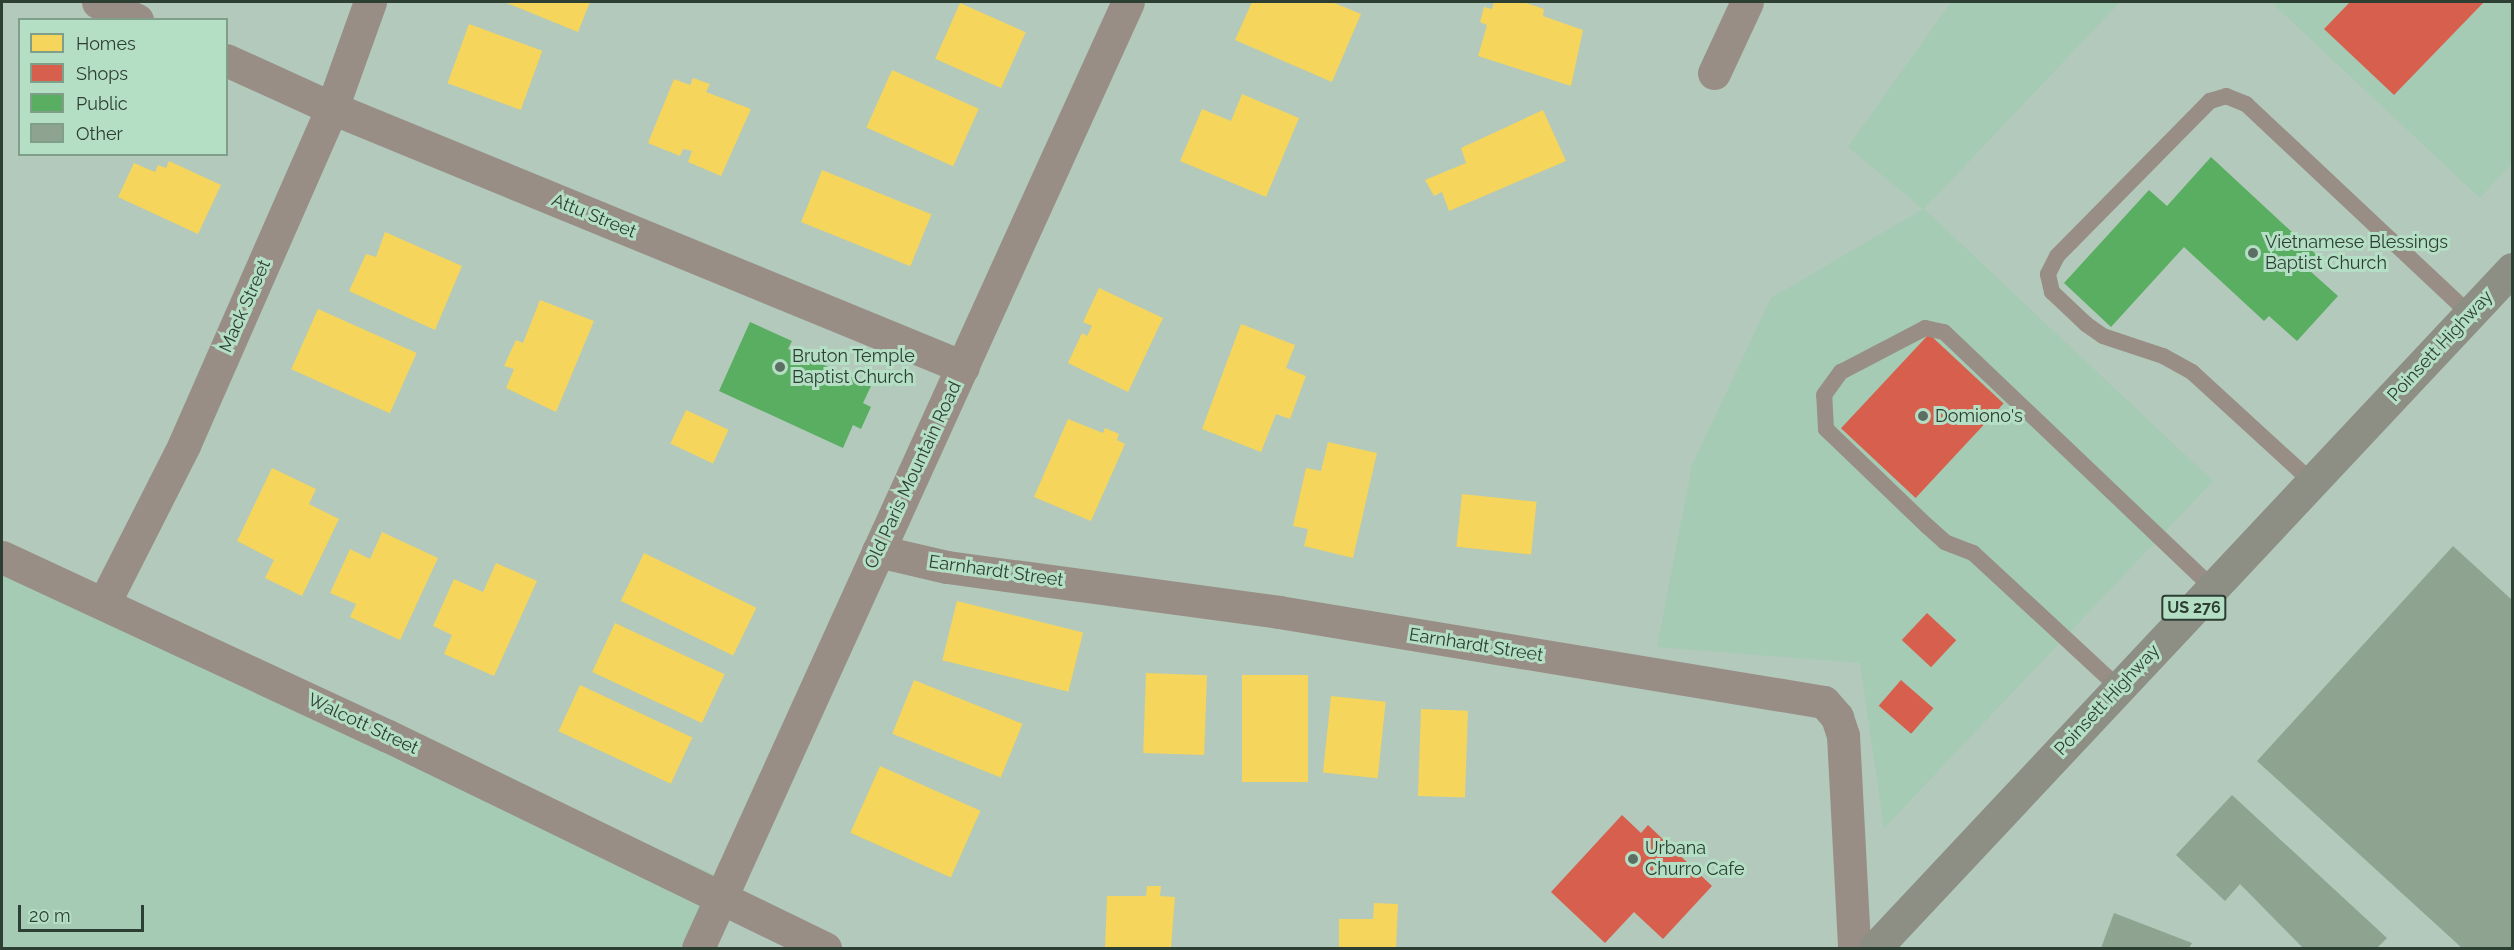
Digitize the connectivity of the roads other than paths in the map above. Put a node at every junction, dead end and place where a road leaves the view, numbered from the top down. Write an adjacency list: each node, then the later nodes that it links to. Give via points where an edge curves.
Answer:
1 (98, 2): 5 (street)
2 (370, 2): 8 (street, Mack Street)
3 (1128, 2): 11 (street, Old Paris Mountain Road)
4 (1747, 2): 7 (street)
5 (133, 18)
6 (228, 61): 8 (street, Attu Street)
7 (1714, 74)
8 (332, 108): 11 (street, Attu Street); 16 (street, Mack Street, via 184,444)
9 (2512, 269): 10 (highway, Poinsett Highway / US 276)
10 (2470, 314): 12 (highway, Poinsett Highway / US 276); 12 (lane, via 2246,104 2226,96 2210,101 2057,256 2048,274 2052,292 2103,336 2163,356 2192,372)
11 (963, 367): 13 (street, Old Paris Mountain Road)
12 (2312, 483): 15 (highway, Poinsett Highway / US 276)
13 (878, 551): 18 (street, Old Paris Mountain Road); 21 (street, Earnhardt Street, via 947,567 1267,610 1824,702 1837,717 1843,735)
14 (2, 557): 16 (street, Walcott Street)
15 (2213, 588): 17 (highway, Poinsett Highway / US 276); 17 (lane, via 1944,332 1925,328 1840,372 1824,395 1826,429 1945,542 1973,553)
16 (104, 603): 18 (street, Walcott Street)
17 (2119, 688): 22 (highway, Poinsett Highway / US 276)
18 (721, 898): 19 (street, Old Paris Mountain Road); 20 (street, Walcott Street)
19 (698, 948)
20 (825, 948)
21 (1854, 948)
22 (1875, 948)

